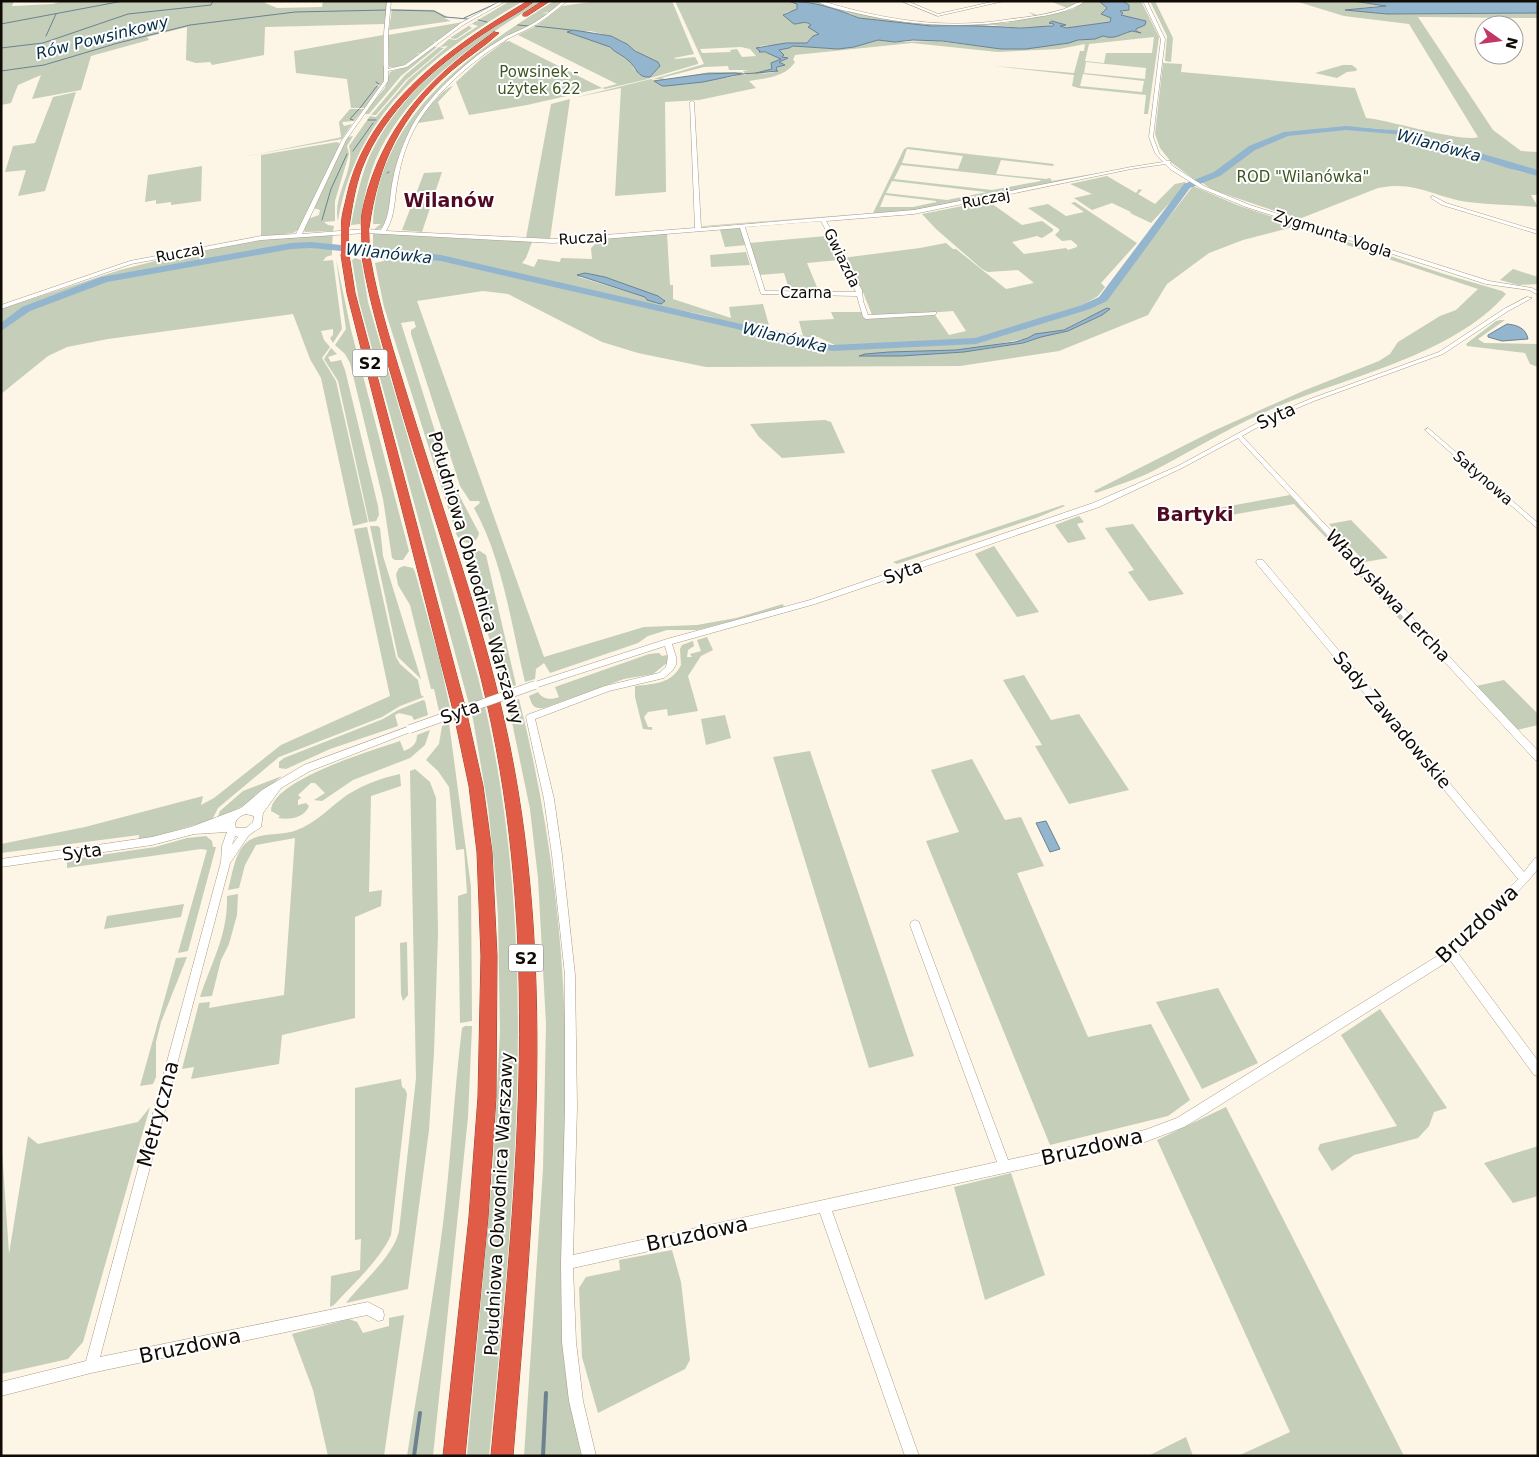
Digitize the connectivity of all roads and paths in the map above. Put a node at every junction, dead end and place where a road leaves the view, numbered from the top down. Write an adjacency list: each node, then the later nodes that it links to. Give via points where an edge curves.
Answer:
1 (389, 1): 13 (street)
2 (504, 1): 13 (street, via 462,24 406,66)
3 (548, 1): 11 (highway)
4 (565, 1): 20 (street, via 553,13 502,40 475,61 419,118 402,154 391,220)
5 (817, 1): 8 (street, via 888,19 952,24 1014,21 1064,11)
6 (903, 1): 7 (street, via 937,15)
7 (1002, 1)
8 (1084, 1)
9 (1145, 1): 15 (street, Zygmunta Vogla, via 1163,36 1151,133 1158,155)
10 (528, 3): 57 (highway, Południowa Obwodnica Warszawy / S2, bridge, via 448,57 412,89 392,113 362,160 353,185 345,227 345,255 351,293 466,736 480,812 489,925 488,1105)
11 (521, 17)
12 (503, 29): 58 (highway, Południowa Obwodnica Warszawy / S2, bridge, via 442,76 403,120 377,170 365,228 366,257 374,300 489,684 515,819 524,906 528,1068 520,1247)
13 (387, 70): 22 (street, via 385,86 356,122 334,159)
14 (692, 102): 19 (street)
15 (1167, 162): 17 (street, Ruczaj, via 925,211); 24 (street, Zygmunta Vogla, via 1200,186 1254,208)
16 (1433, 196): 21 (street, via 1444,204)
17 (823, 219): 18 (street, Ruczaj); 25 (street, Gwiazda)
18 (742, 226): 19 (street, Ruczaj); 25 (street, Czarna, via 763,292)
19 (698, 229): 20 (street, Ruczaj, via 545,241)
20 (383, 231): 22 (street, Ruczaj)
21 (1538, 233)
22 (299, 234): 28 (street, Ruczaj, via 143,260)
23 (1538, 287): 24 (street)
24 (1520, 292): 26 (street); 27 (street); 29 (street, Syta)
25 (859, 294): 30 (street, Gwiazda, via 867,318)
26 (1538, 295): 27 (street)
27 (1529, 298): 29 (street, Syta)
28 (1, 306)
29 (1507, 309): 32 (street, Syta, via 1442,353 1312,400)
30 (934, 313)
31 (1428, 430): 33 (street, Satynowa)
32 (1238, 434): 35 (street, Syta, via 1180,467 1096,505 820,600); 36 (street, Władysława Lercha)
33 (1538, 527)
34 (1260, 562): 47 (street, Sady Zawadowskie)
35 (667, 642): 37 (street, Syta, bridge, via 323,760); 53 (street, via 673,663 661,676 608,688 530,717 558,854 570,974 571,1107)
36 (1538, 757)
37 (279, 785): 38 (street, Syta); 39 (street, Syta)
38 (246, 810): 39 (street); 40 (street)
39 (258, 812): 43 (street, via 258,824)
40 (235, 815): 41 (street, via 230,821); 42 (street, Syta)
41 (231, 830): 42 (street, Syta); 43 (street, via 240,834); 45 (street, Metryczna)
42 (191, 831): 46 (street, Syta, via 144,843)
43 (246, 832): 45 (street, Metryczna)
44 (1538, 861): 47 (street, Bruzdowa)
45 (226, 862): 55 (street, Metryczna)
46 (1, 863)
47 (1524, 880): 49 (street, Bruzdowa)
48 (915, 925): 51 (street)
49 (1451, 954): 50 (street); 51 (street, Bruzdowa, via 1180,1123 1145,1136)
50 (1538, 1070)
51 (1005, 1167): 52 (street, Bruzdowa)
52 (824, 1206): 53 (street, Bruzdowa); 60 (street)
53 (566, 1263): 59 (street, via 572,1371)
54 (378, 1315): 55 (street, Bruzdowa, via 368,1308)
55 (91, 1366): 56 (street, Bruzdowa)
56 (1, 1389)
57 (454, 1456)
58 (502, 1456)
59 (589, 1456)
60 (912, 1456)

